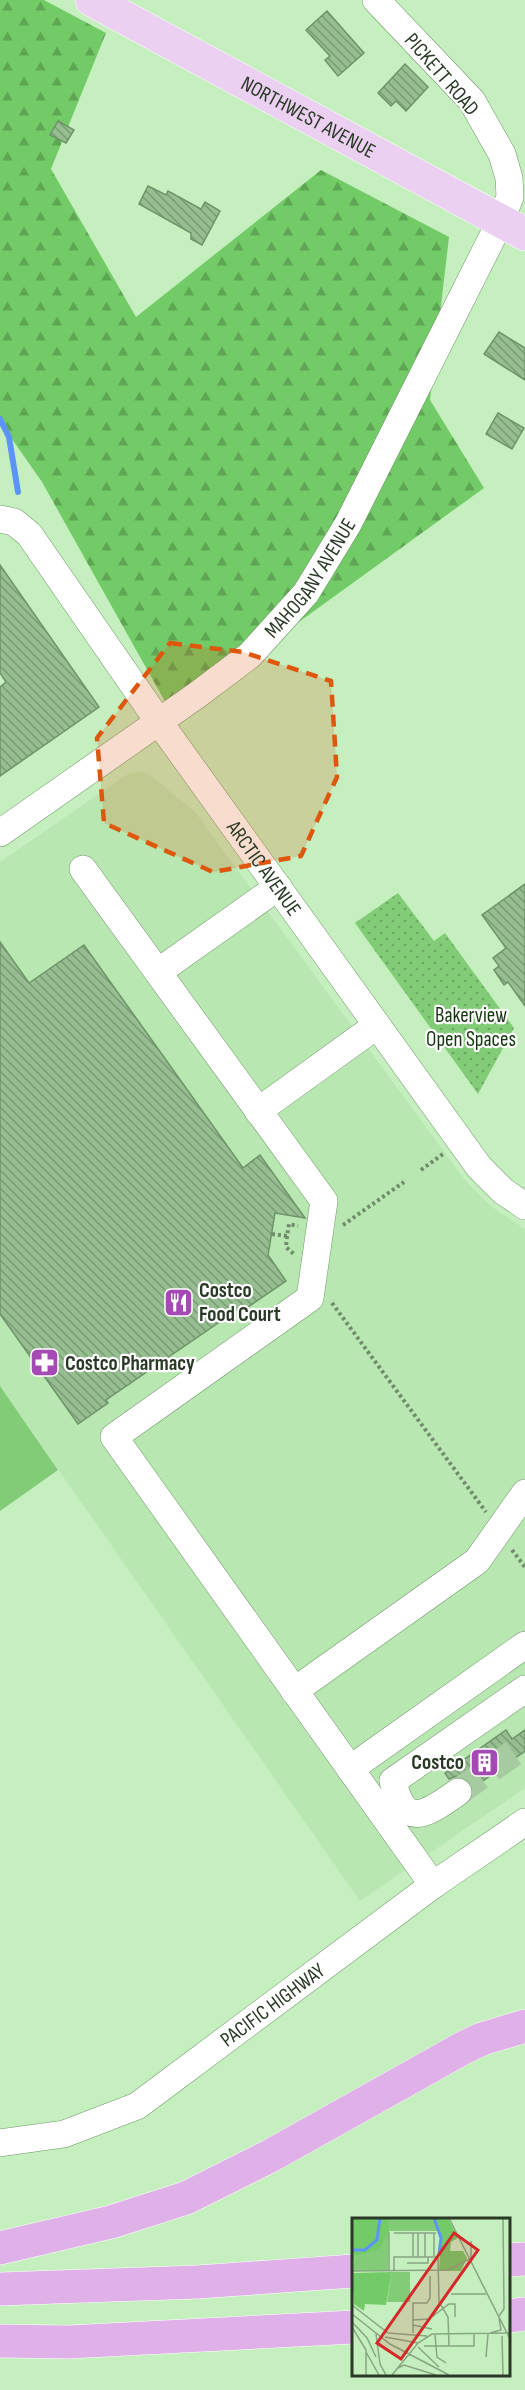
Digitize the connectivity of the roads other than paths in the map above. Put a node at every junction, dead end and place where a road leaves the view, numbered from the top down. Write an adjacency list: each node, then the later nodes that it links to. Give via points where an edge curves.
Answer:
1 (92, 0): 3 (main road, NORTHWEST AVENUE)
2 (376, 0): 3 (street, PICKETT ROAD, via 472,101 502,154 509,178)
3 (512, 228): 5 (street, MAHOGANY AVENUE, via 306,593 250,655)
4 (7, 520): 5 (street, ARCTIC AVENUE, via 29,534)
5 (159, 722): 6 (street, MAHOGANY AVENUE); 8 (street, ARCTIC AVENUE)
6 (0, 833)
7 (83, 868): 9 (street)
8 (278, 887): 9 (street); 10 (street, ARCTIC AVENUE)
9 (158, 972): 11 (street)
10 (376, 1026): 11 (street); 12 (street, ARCTIC AVENUE, via 479,1167)
11 (258, 1111): 16 (street, via 324,1201 310,1298 114,1437)
12 (525, 1206)
13 (525, 1493): 16 (street, via 477,1561)
14 (525, 1645): 18 (street)
15 (525, 1689): 19 (street)
16 (294, 1691): 20 (street)
17 (525, 1701): 19 (street, via 434,1766)
18 (373, 1754): 20 (street); 21 (street)
19 (417, 1766): 21 (street)
20 (350, 1769): 24 (street)
21 (393, 1781): 22 (street, via 400,1803 408,1812 418,1814 431,1811)
22 (458, 1792)
23 (525, 1822): 24 (street, PACIFIC HIGHWAY)
24 (433, 1885): 26 (street, PACIFIC HIGHWAY, via 137,2106 64,2134)
25 (525, 2026): 27 (highway, via 463,2048 270,2156 186,2198 111,2222)
26 (0, 2143)
27 (0, 2248)
28 (525, 2259): 29 (highway)
29 (510, 2260)
30 (352, 2271): 31 (highway, via 198,2282)
31 (0, 2289)
32 (525, 2313): 33 (highway)
33 (510, 2316)
34 (352, 2328): 35 (highway, via 69,2342)
35 (0, 2341)

